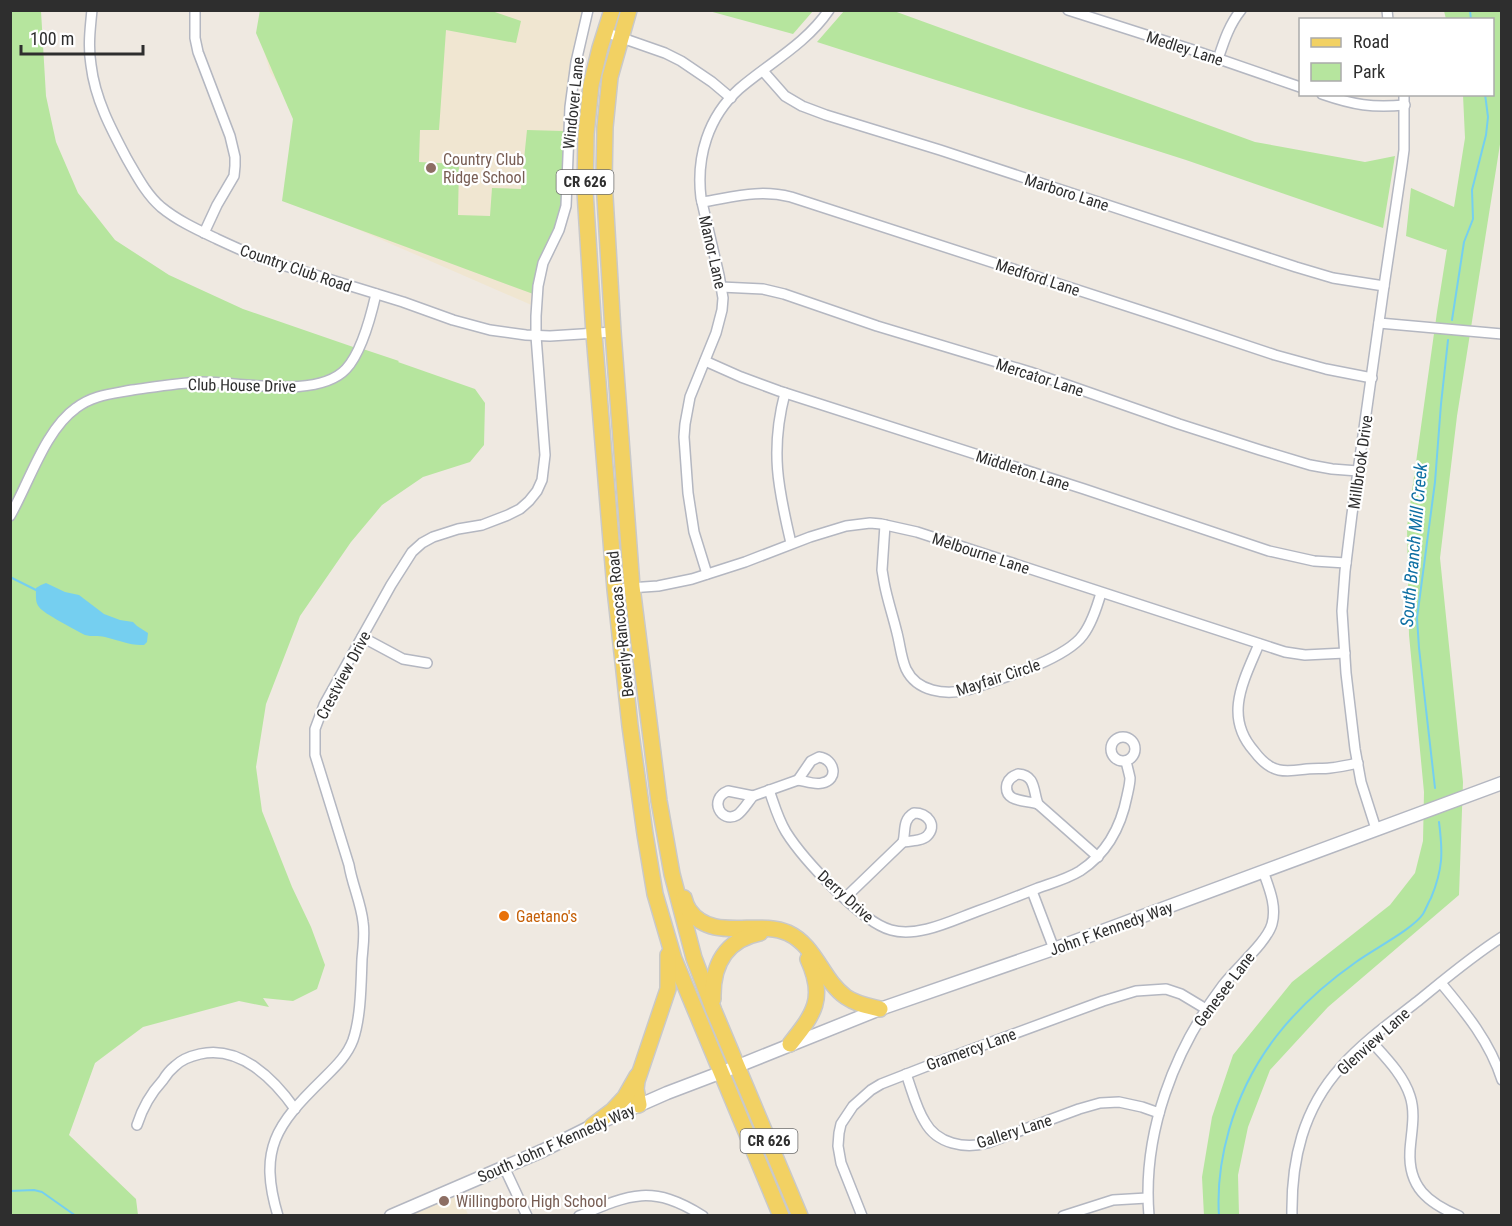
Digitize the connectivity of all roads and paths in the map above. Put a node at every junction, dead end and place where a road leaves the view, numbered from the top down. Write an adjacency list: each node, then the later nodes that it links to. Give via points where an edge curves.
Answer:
1 (92, 10): 18 (street, Country Club Road, via 91,66 111,128 153,199 172,216)
2 (195, 10): 18 (street, via 198,52 230,136 235,166 234,176)
3 (588, 10): 26 (street, Windover Lane, via 570,107 566,206 540,275)
4 (612, 10): 9 (main road, Beverly-Rancocas Road / CR 626)
5 (629, 10): 10 (main road, Beverly-Rancocas Road / CR 626)
6 (829, 10): 12 (street, Manor Lane, via 805,38)
7 (1068, 10): 11 (street, Medley Lane)
8 (1241, 10): 11 (street, via 1228,29)
9 (605, 32): 10 (street); 24 (main road, Beverly-Rancocas Road / CR 626, via 591,85 586,134 585,191)
10 (621, 37): 15 (street, via 681,61); 23 (main road, Beverly-Rancocas Road / CR 626, via 610,77 605,127 604,180)
11 (1218, 59): 13 (street, Medley Lane)
12 (763, 71): 15 (street, Manor Lane); 19 (street, Marboro Lane, via 785,96 839,119 1296,267)
13 (1299, 87)
14 (1328, 96): 16 (street, via 1365,106)
15 (731, 98): 17 (street, Manor Lane, via 711,127 703,148 699,172)
16 (1405, 100): 19 (street, Millbrook Drive, via 1404,148)
17 (702, 202): 20 (street, Manor Lane); 28 (street, Medford Lane, via 755,193 791,197 1275,355)
18 (204, 233): 21 (street, Country Club Road, via 251,255)
19 (1384, 286): 22 (street, Millbrook Drive)
20 (721, 287): 27 (street, Manor Lane, via 721,316); 30 (street, Mercator Lane, via 784,294 1247,446 1310,465)
21 (376, 294): 26 (street, Country Club Road, via 477,328); 31 (street, Club House Drive, via 352,361 328,381 274,387 199,382 89,399 57,428)
22 (1379, 323): 25 (street); 28 (street, Millbrook Drive)
23 (613, 332): 24 (street, Country Club Road); 36 (main road, Beverly-Rancocas Road / CR 626)
24 (594, 334): 26 (street, Country Club Road); 37 (main road, Beverly-Rancocas Road / CR 626)
25 (1502, 334)
26 (536, 336): 39 (street, Crestview Drive, via 545,455 537,491 508,515 446,532 422,543 405,562)
27 (705, 361): 29 (street, Middleton Lane); 35 (street, Manor Lane, via 688,403 684,437 694,532)
28 (1372, 378): 30 (street, Millbrook Drive)
29 (785, 393): 33 (street, via 776,457); 34 (street, Middleton Lane, via 1269,551)
30 (1358, 471): 34 (street, Millbrook Drive)
31 (10, 516)
32 (885, 525): 33 (street, Melbourne Lane, via 846,526); 38 (street, Melbourne Lane); 38 (street, Mayfair Circle, via 882,570 903,660 918,683 936,692 967,690 1065,651 1088,628)
33 (792, 543): 35 (street, Melbourne Lane)
34 (1346, 563): 41 (street, Millbrook Drive, via 1342,612)
35 (707, 574): 36 (street, Melbourne Lane, via 668,585)
36 (632, 587): 37 (street, Melbourne Lane); 54 (main road, Beverly-Rancocas Road / CR 626, via 658,801)
37 (615, 590): 57 (main road, Beverly-Rancocas Road / CR 626, via 645,834)
38 (1101, 593): 40 (street, Melbourne Lane)
39 (362, 637): 42 (street, via 403,659); 72 (street, Crestview Drive, via 324,705 314,742 317,767 363,921 357,1029 349,1051)
40 (1259, 644): 41 (street, Melbourne Lane, via 1295,654); 44 (street, via 1244,678 1238,708 1239,725 1256,754 1279,770)
41 (1345, 653): 44 (street, Millbrook Drive)
42 (427, 663)
43 (1126, 761): 52 (street, Derry Drive, via 1130,780 1124,813)
44 (1358, 763): 50 (street, Millbrook Drive)
45 (798, 780): 47 (street)
46 (1500, 786): 50 (street, John F Kennedy Way)
47 (769, 790): 48 (street); 56 (street, Derry Drive, via 791,839)
48 (753, 796)
49 (1038, 804): 52 (street)
50 (1376, 829): 53 (street, John F Kennedy Way)
51 (903, 842): 56 (street)
52 (1098, 857): 55 (street, Derry Drive, via 1071,876)
53 (1263, 871): 59 (street, John F Kennedy Way); 62 (street, Genesee Lane, via 1272,898 1269,931)
54 (672, 874): 61 (main road, via 698,920 710,926 774,928 788,933 811,951 846,997); 63 (main road, Beverly-Rancocas Road / CR 626, via 694,958)
55 (1032, 891): 56 (street, Derry Drive, via 936,926 904,932 873,922); 59 (street)
56 (845, 898)
57 (667, 937): 67 (main road, via 668,989); 68 (main road, Beverly-Rancocas Road / CR 626)
58 (1502, 937): 60 (street, Glenview Lane)
59 (1054, 949): 61 (street, John F Kennedy Way)
60 (1441, 983): 64 (street, Glenview Lane); 70 (street, via 1482,1037)
61 (880, 1009): 65 (street, John F Kennedy Way)
62 (1206, 1009): 69 (street, Gramercy Lane, via 1166,989 1136,991); 73 (street, Genesee Lane, via 1172,1074)
63 (714, 1011): 65 (main road, via 715,972 726,951 746,936 759,933 786,939 808,958 816,986 813,1011); 66 (main road, Beverly-Rancocas Road / CR 626)
64 (1370, 1040): 88 (street, Glenview Lane, via 1331,1078 1302,1131 1295,1160); 89 (street, via 1402,1079 1411,1097 1411,1163 1416,1184 1430,1200)
65 (790, 1044): 66 (street, John F Kennedy Way)
66 (738, 1066): 68 (street, John F Kennedy Way); 84 (main road, Beverly-Rancocas Road / CR 626)
67 (640, 1071): 71 (main road, via 636,1089); 75 (main road, via 625,1097)
68 (721, 1073): 71 (street, South John F Kennedy Way); 83 (main road, Beverly-Rancocas Road / CR 626)
69 (906, 1074): 73 (street, Gallery Lane, via 926,1125 956,1145 977,1146 1100,1103 1119,1102); 85 (street, Gramercy Lane, via 861,1097 841,1124 841,1163)
70 (1502, 1080)
71 (639, 1105): 75 (street, South John F Kennedy Way)
72 (295, 1109): 74 (street, via 276,1085 248,1062 210,1052 189,1056 174,1066 148,1101); 78 (street, Crestview Drive, via 278,1131 270,1159 269,1179)
73 (1159, 1113): 77 (street, Genesee Lane)
74 (137, 1125)
75 (592, 1126): 76 (street, South John F Kennedy Way)
76 (504, 1167): 79 (street, South John F Kennedy Way); 80 (street)
77 (1147, 1198): 86 (street, via 1113,1200); 87 (street, Genesee Lane)
78 (278, 1215)
79 (391, 1215)
80 (527, 1215)
81 (579, 1215): 82 (street, via 622,1199 647,1195 682,1204)
82 (703, 1215)
83 (781, 1215)
84 (800, 1215)
85 (862, 1215)
86 (1063, 1215)
87 (1149, 1215)
88 (1292, 1215)
89 (1459, 1215)

